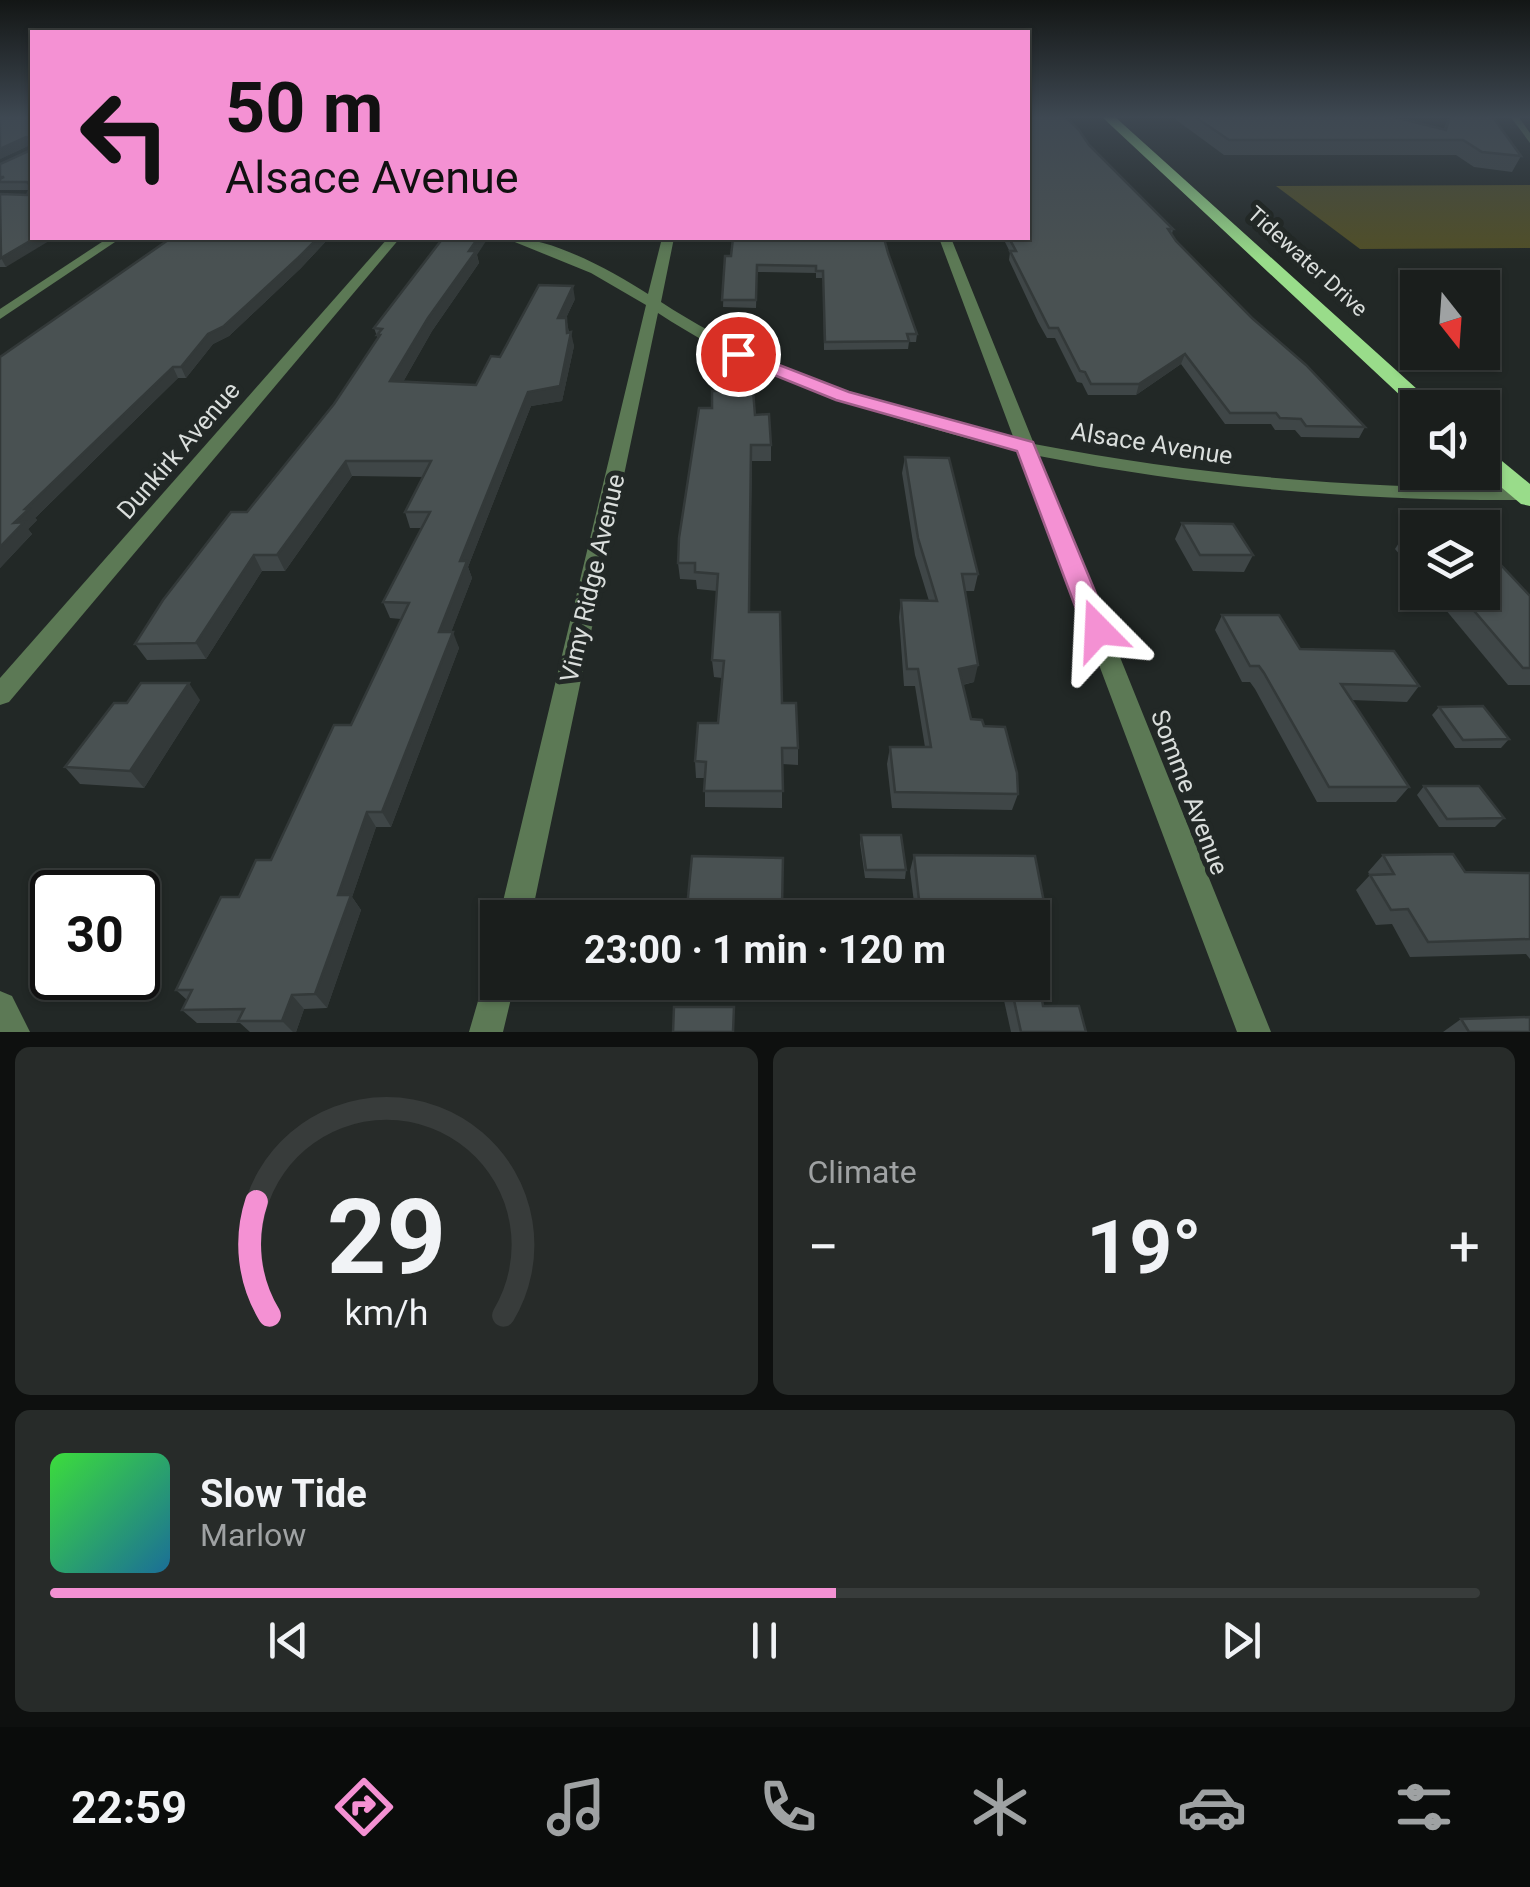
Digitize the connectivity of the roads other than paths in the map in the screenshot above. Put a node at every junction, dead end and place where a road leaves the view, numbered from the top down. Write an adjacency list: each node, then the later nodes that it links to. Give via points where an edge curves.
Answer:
1 (1160, 164): 9 (highway, Tidewater Drive)
2 (113, 240): 8 (street)
3 (392, 240): 13 (street, Dunkirk Avenue)
4 (515, 240): 7 (street, Alsace Avenue, via 599,272)
5 (668, 240): 7 (street, Vimy Ridge Avenue)
6 (945, 240): 10 (street, Somme Avenue)
7 (654, 305): 10 (street, Alsace Avenue, via 738,354 842,396); 14 (street, Vimy Ridge Avenue)
8 (0, 315)
9 (1407, 390)
10 (1026, 447): 12 (street, Alsace Avenue, via 1252,484); 19 (street, Somme Avenue)
11 (1500, 472): 12 (highway)
12 (1528, 496)
13 (0, 695)
14 (518, 900)
15 (494, 1000): 18 (street)
16 (0, 1008): 17 (street)
17 (13, 1032)
18 (486, 1032)
19 (1254, 1032)

